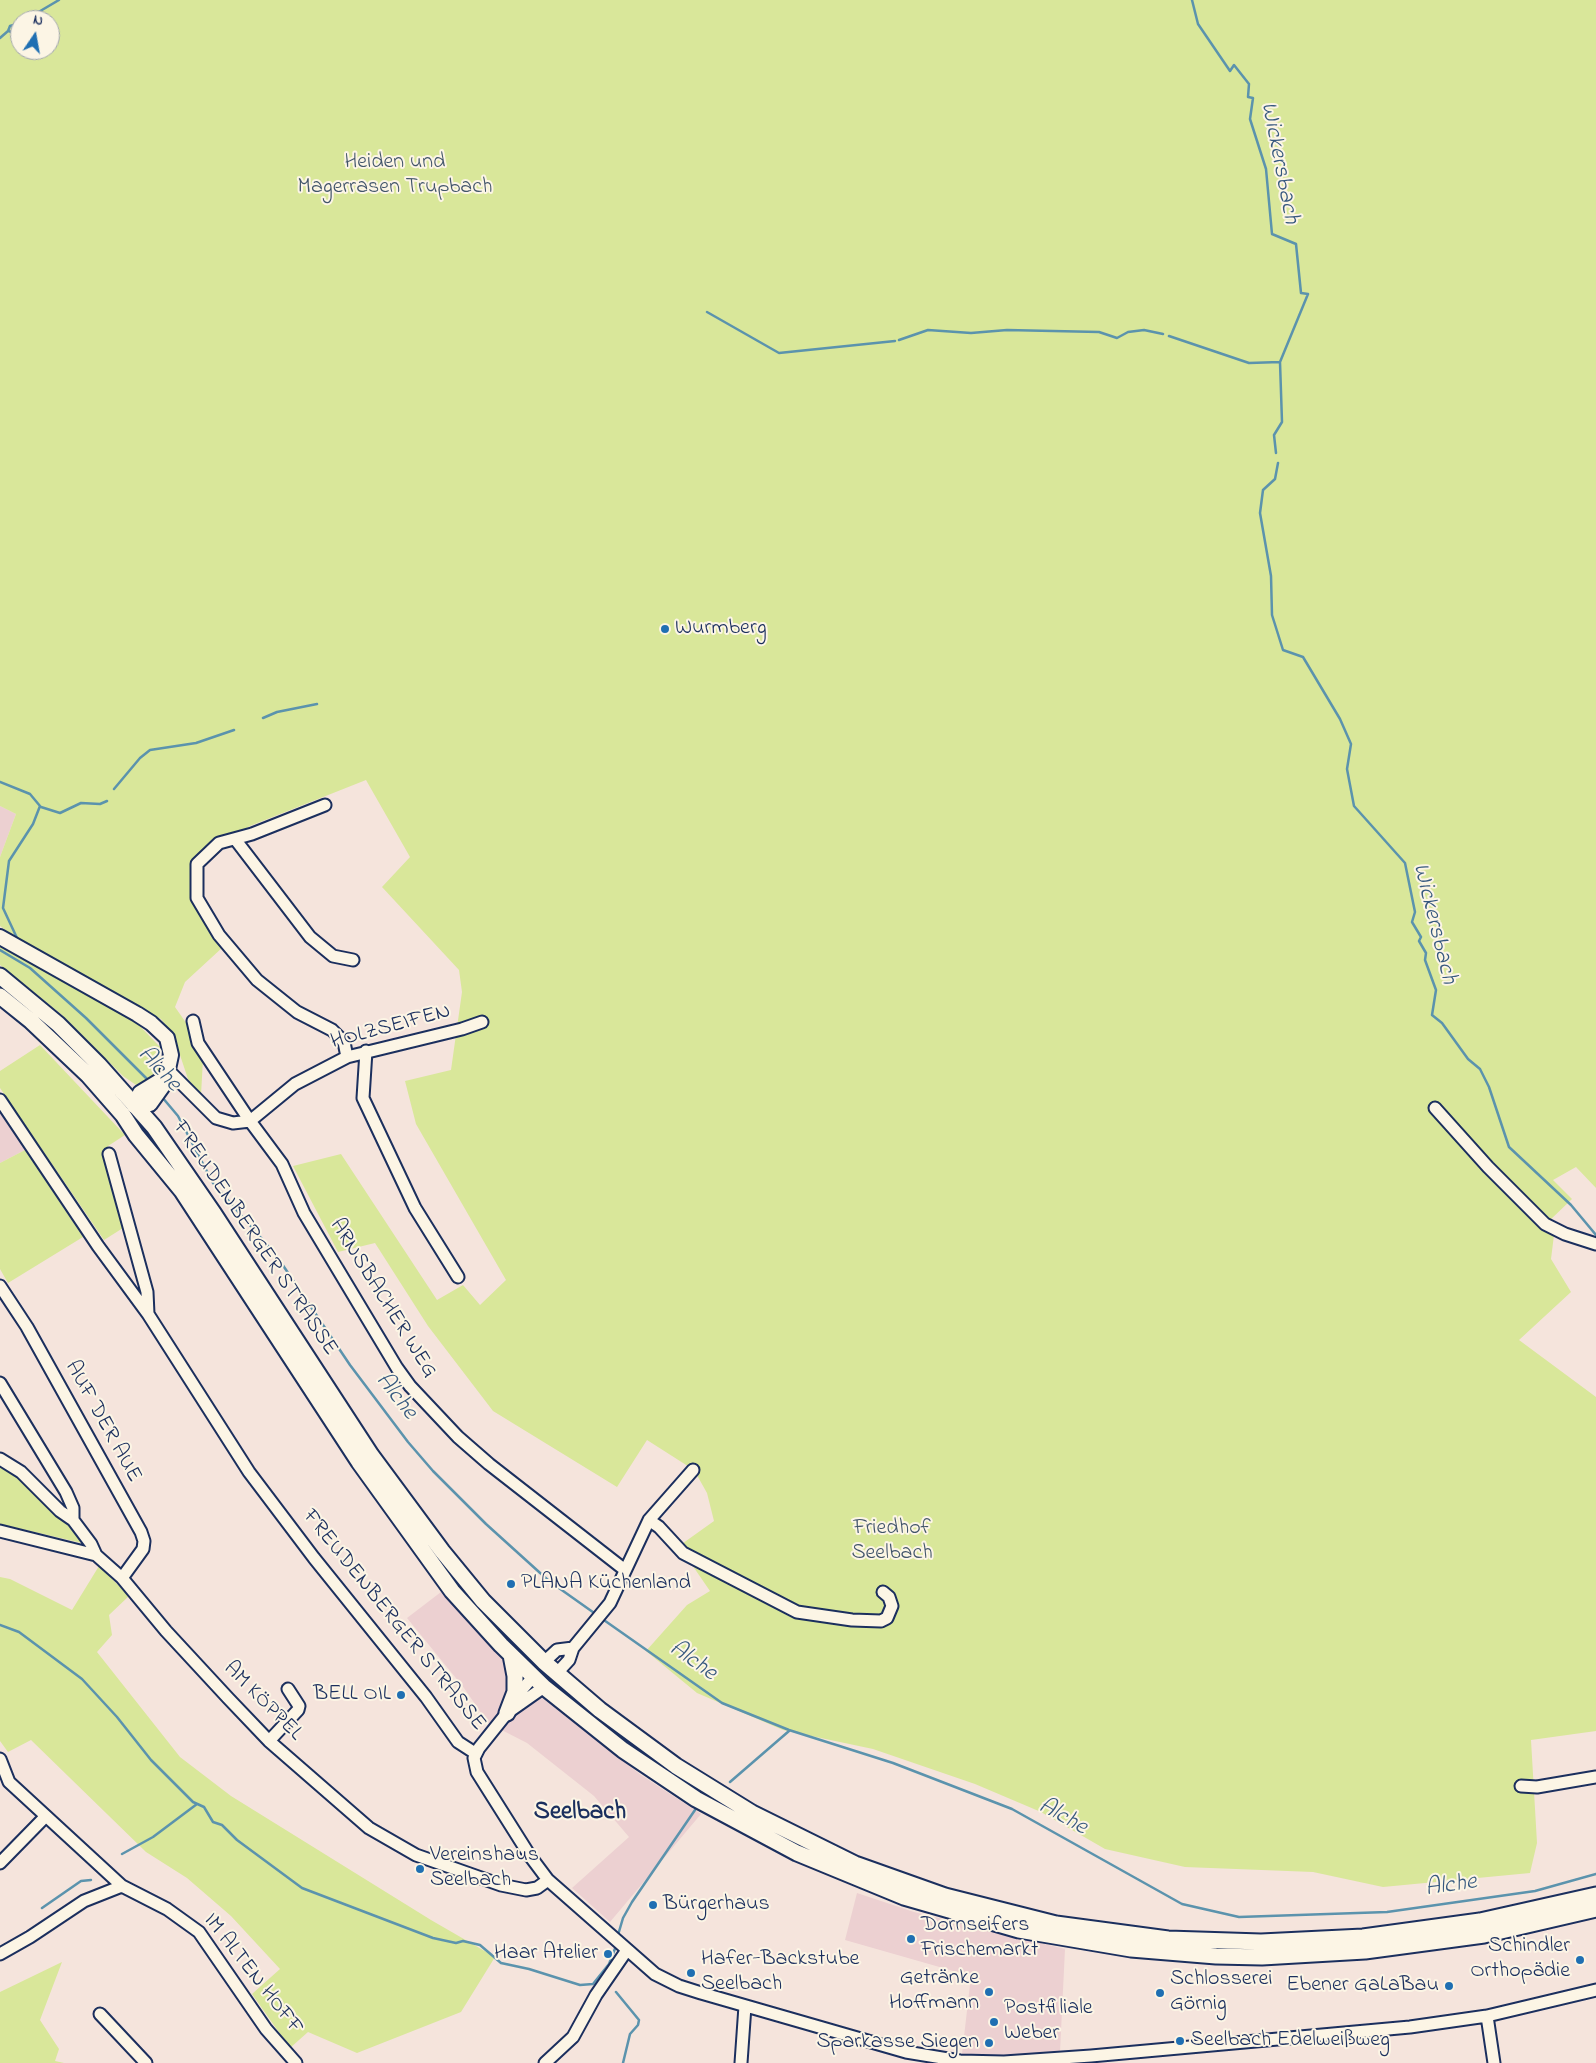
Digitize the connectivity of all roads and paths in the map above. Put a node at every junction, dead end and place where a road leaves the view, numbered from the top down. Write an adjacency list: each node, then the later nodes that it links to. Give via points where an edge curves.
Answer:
1 (325, 805): 2 (street)
2 (235, 839): 4 (street, via 310,937 333,956); 10 (street, via 219,844 196,864 197,898 219,935 257,980 297,1012 332,1030 344,1042)
3 (0, 937): 11 (street, via 151,1023 167,1038 172,1055)
4 (353, 960)
5 (0, 976): 14 (main road, FREUDENBERGER STRASSE, via 58,1024 99,1065)
6 (0, 996): 14 (main road, FREUDENBERGER STRASSE)
7 (193, 1021): 15 (street, ARNSBACHER WEG, via 198,1043)
8 (482, 1022): 9 (street, HOLZSEIFEN)
9 (366, 1051): 10 (street, HOLZSEIFEN); 18 (street, via 363,1098 415,1208)
10 (347, 1056): 15 (street, HOLZSEIFEN, via 295,1084)
11 (165, 1078): 14 (street, via 149,1095 150,1104); 15 (street, via 216,1118)
12 (0, 1100): 20 (street, FREUDENBERGER STRASSE)
13 (1436, 1108): 17 (street, via 1488,1167 1545,1224)
14 (128, 1110): 32 (main road, FREUDENBERGER STRASSE, via 359,1462 452,1591); 33 (main road, FREUDENBERGER STRASSE, via 154,1127 184,1168 401,1497 483,1601)
15 (250, 1121): 28 (street, ARNSBACHER WEG, via 282,1164 304,1213 410,1386 489,1464)
16 (109, 1154): 20 (street, FREUDENBERGER STRASSE, via 147,1292)
17 (1596, 1244)
18 (458, 1277)
19 (0, 1286): 29 (street, AUF DER AUE, via 27,1327 141,1532 143,1549)
20 (148, 1314): 39 (street, FREUDENBERGER STRASSE, via 249,1472 284,1520 426,1697 458,1742)
21 (0, 1383): 24 (street, via 66,1492)
22 (0, 1459): 24 (street, AM KÖPPEL, via 21,1472 60,1511)
23 (693, 1470): 25 (street)
24 (74, 1520): 27 (street, AM KÖPPEL)
25 (649, 1520): 28 (street); 30 (street, via 683,1553 797,1612 881,1621 887,1618 892,1606 892,1601)
26 (0, 1530): 27 (street)
27 (96, 1556): 29 (street, AM KÖPPEL)
28 (625, 1570): 31 (street, via 615,1594)
29 (122, 1578): 38 (street, AM KÖPPEL, via 166,1631)
30 (883, 1592)
31 (573, 1648): 33 (street, via 557,1650); 34 (street, via 569,1660)
32 (511, 1656): 35 (main road, FREUDENBERGER STRASSE); 37 (main road, via 515,1676)
33 (544, 1662): 34 (main road, FREUDENBERGER STRASSE); 35 (main road)
34 (557, 1674): 35 (main road); 47 (main road, FREUDENBERGER STRASSE, via 676,1766 752,1814 864,1867 945,1896 1020,1916 1168,1939 1307,1941 1422,1931 1536,1910)
35 (539, 1682): 37 (street); 48 (main road, FREUDENBERGER STRASSE, via 666,1781 797,1853 904,1897 981,1921 1054,1938 1168,1953 1310,1955 1426,1944 1531,1925)
36 (288, 1689): 38 (street, via 299,1706 298,1710)
37 (510, 1707): 39 (street)
38 (269, 1741): 45 (street, AM KÖPPEL, via 369,1828 401,1848 514,1889 537,1888)
39 (475, 1753): 45 (street, FREUDENBERGER STRASSE, via 477,1772)
40 (0, 1759): 43 (street, IM ALTEN HOFF, via 9,1782)
41 (1596, 1777): 42 (street)
42 (1521, 1786)
43 (45, 1817): 44 (street); 46 (street, IM ALTEN HOFF)
44 (0, 1863)
45 (548, 1880): 49 (street, FREUDENBERGER STRASSE)
46 (122, 1886): 50 (street, via 84,1901); 57 (street, IM ALTEN HOFF, via 167,1908 198,1932 266,2029)
47 (1596, 1895)
48 (1596, 1909)
49 (628, 1950): 52 (street, FREUDENBERGER STRASSE, via 655,1974 671,1983); 58 (street, via 596,1995 573,2037)
50 (0, 1954)
51 (1596, 1990): 54 (street, FREUDENBERGER STRASSE)
52 (745, 2006): 55 (street, FREUDENBERGER STRASSE, via 944,2059); 59 (street)
53 (100, 2014): 56 (street)
54 (1487, 2016): 55 (street, FREUDENBERGER STRASSE); 60 (street)
55 (1091, 2060)
56 (146, 2063)
57 (296, 2063)
58 (545, 2063)
59 (741, 2063)
60 (1494, 2063)

